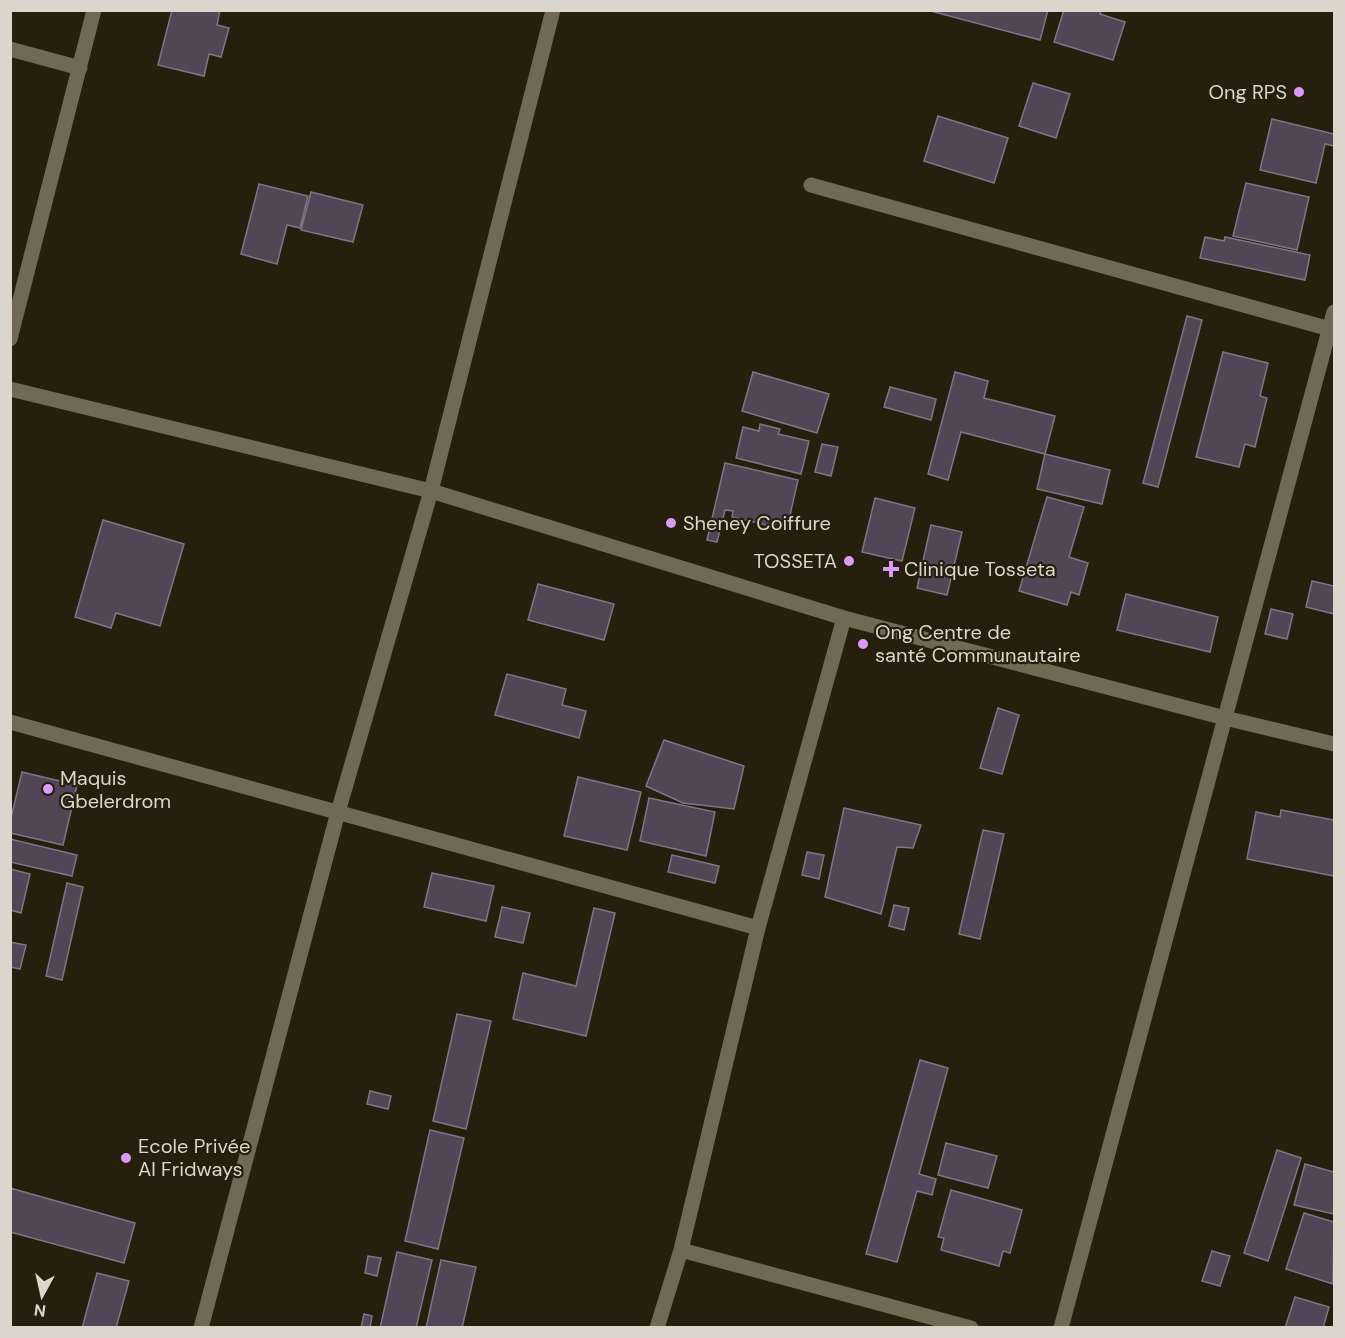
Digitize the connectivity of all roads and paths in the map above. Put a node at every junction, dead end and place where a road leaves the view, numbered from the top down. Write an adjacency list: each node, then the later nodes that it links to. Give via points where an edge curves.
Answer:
1 (94, 10): 4 (street)
2 (553, 10): 10 (street)
3 (10, 49): 4 (street)
4 (80, 68): 8 (street)
5 (811, 185): 7 (street)
6 (1335, 312): 7 (street)
7 (1330, 329): 12 (street)
8 (10, 339)
9 (10, 389): 10 (street)
10 (431, 491): 11 (street); 15 (street)
11 (844, 618): 12 (street); 16 (street)
12 (1225, 718): 14 (street); 21 (street)
13 (10, 722): 15 (street)
14 (1335, 744)
15 (338, 812): 16 (street); 18 (street)
16 (758, 928): 17 (street)
17 (681, 1250): 19 (street); 20 (street)
18 (201, 1328)
19 (657, 1328)
20 (971, 1328)
21 (1061, 1328)

